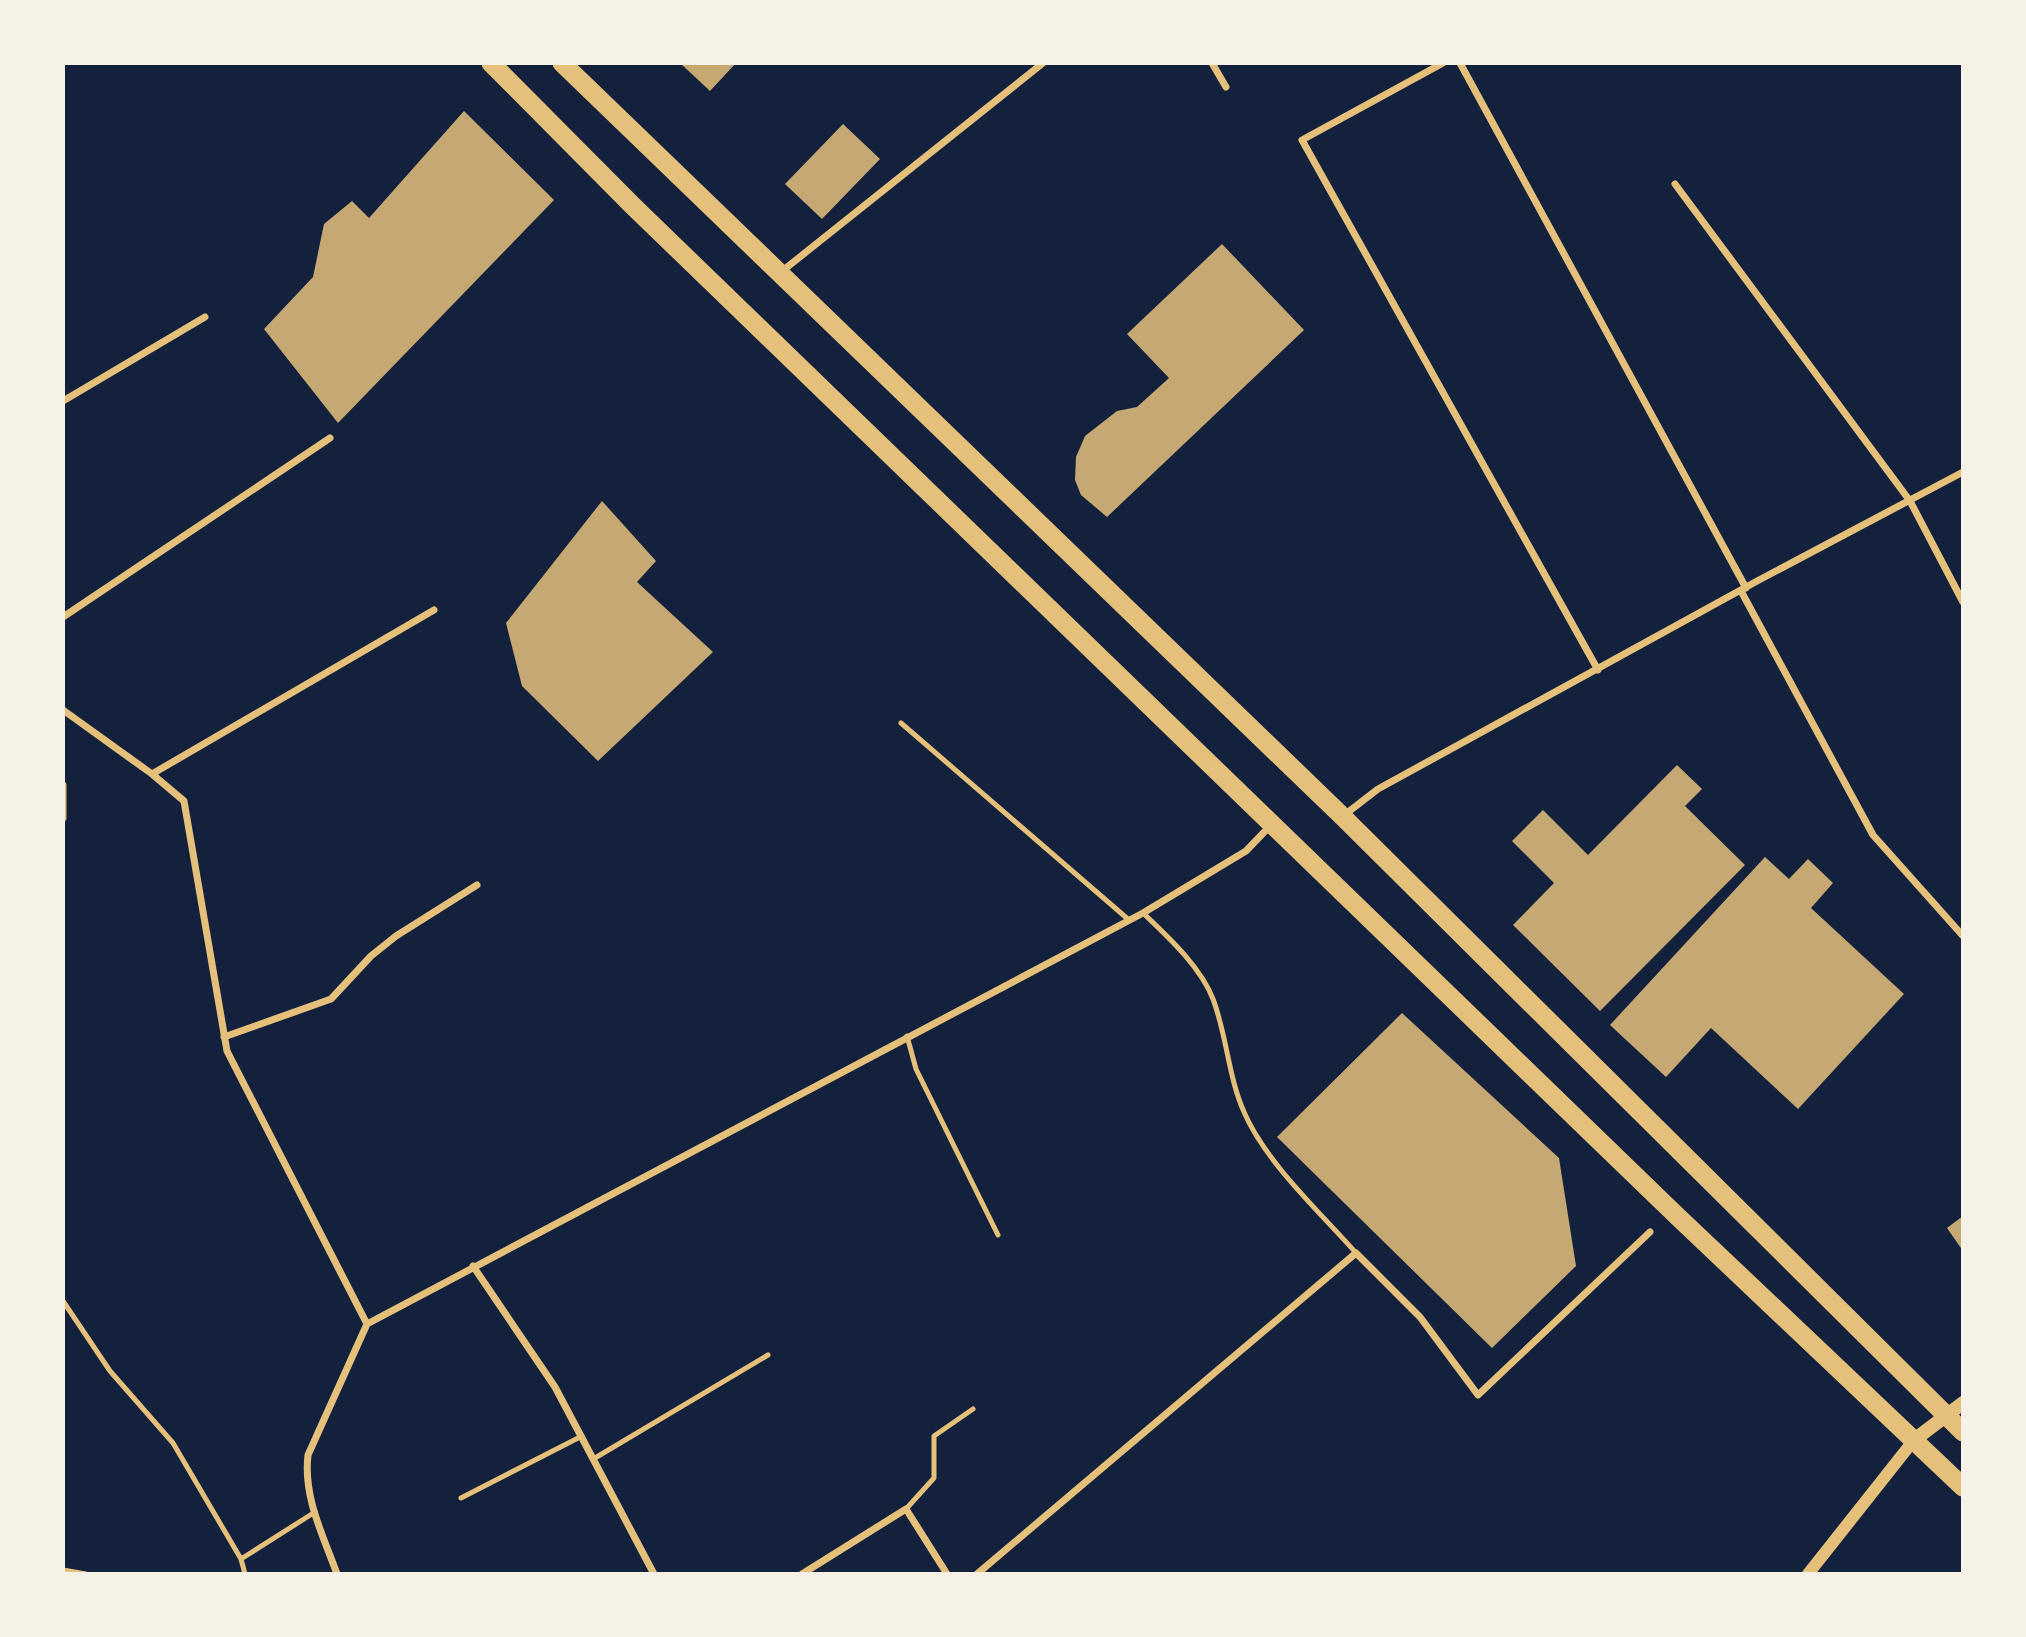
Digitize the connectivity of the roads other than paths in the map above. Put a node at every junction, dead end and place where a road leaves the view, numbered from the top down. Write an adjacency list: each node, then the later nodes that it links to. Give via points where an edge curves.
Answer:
1 (491, 63): 26 (highway, via 633,206)
2 (562, 63): 9 (highway)
3 (1043, 63): 9 (street)
4 (1212, 63): 7 (street)
5 (1443, 63): 19 (street, via 1301,139)
6 (1460, 63): 15 (street)
7 (1226, 87)
8 (1675, 184): 14 (street)
9 (781, 272): 24 (highway)
10 (205, 317): 11 (street)
11 (63, 401)
12 (330, 438): 18 (street)
13 (1963, 472): 14 (street)
14 (1910, 501): 15 (street); 16 (street)
15 (1744, 589): 19 (street); 30 (street, via 1873,835)
16 (1963, 602)
17 (434, 610): 22 (street)
18 (63, 617)
19 (1598, 670): 24 (street, via 1378,789)
20 (63, 710): 22 (street)
21 (901, 723): 29 (lane)
22 (152, 774): 32 (street, via 184,801)
23 (63, 785): 25 (street)
24 (1342, 816): 42 (highway)
25 (63, 818)
26 (1274, 823): 28 (street, via 1245,851); 45 (highway)
27 (477, 885): 32 (street, via 396,936 331,999)
28 (1143, 913): 29 (street); 35 (lane, via 1172,942 1212,996 1243,1111 1253,1130 1271,1157)
29 (1129, 920): 31 (street)
30 (1963, 936)
31 (907, 1036): 34 (lane, via 916,1069); 36 (street)
32 (224, 1037): 38 (street, via 227,1051)
33 (1650, 1232): 35 (street, via 1478,1395 1420,1317)
34 (998, 1236)
35 (1356, 1253): 60 (street)
36 (473, 1266): 38 (street); 44 (street, via 555,1387)
37 (63, 1301): 51 (lane, via 110,1371 173,1443)
38 (367, 1324): 50 (street, via 308,1455 306,1476)
39 (768, 1355): 46 (lane)
40 (1963, 1402): 42 (main road)
41 (973, 1409): 49 (lane, via 934,1436 934,1478)
42 (1945, 1415): 43 (highway); 45 (main road)
43 (1963, 1432)
44 (582, 1436): 46 (street); 48 (lane)
45 (1914, 1440): 47 (highway); 61 (street)
46 (595, 1458): 57 (street)
47 (1963, 1487)
48 (461, 1498)
49 (906, 1508): 58 (street); 59 (street)
50 (315, 1512): 51 (lane); 56 (street)
51 (241, 1559): 53 (lane)
52 (63, 1570): 54 (lane)
53 (245, 1572): 55 (lane)
54 (86, 1574)
55 (236, 1574)
56 (337, 1574)
57 (654, 1574)
58 (802, 1574)
59 (947, 1574)
60 (977, 1574)
61 (1808, 1574)

